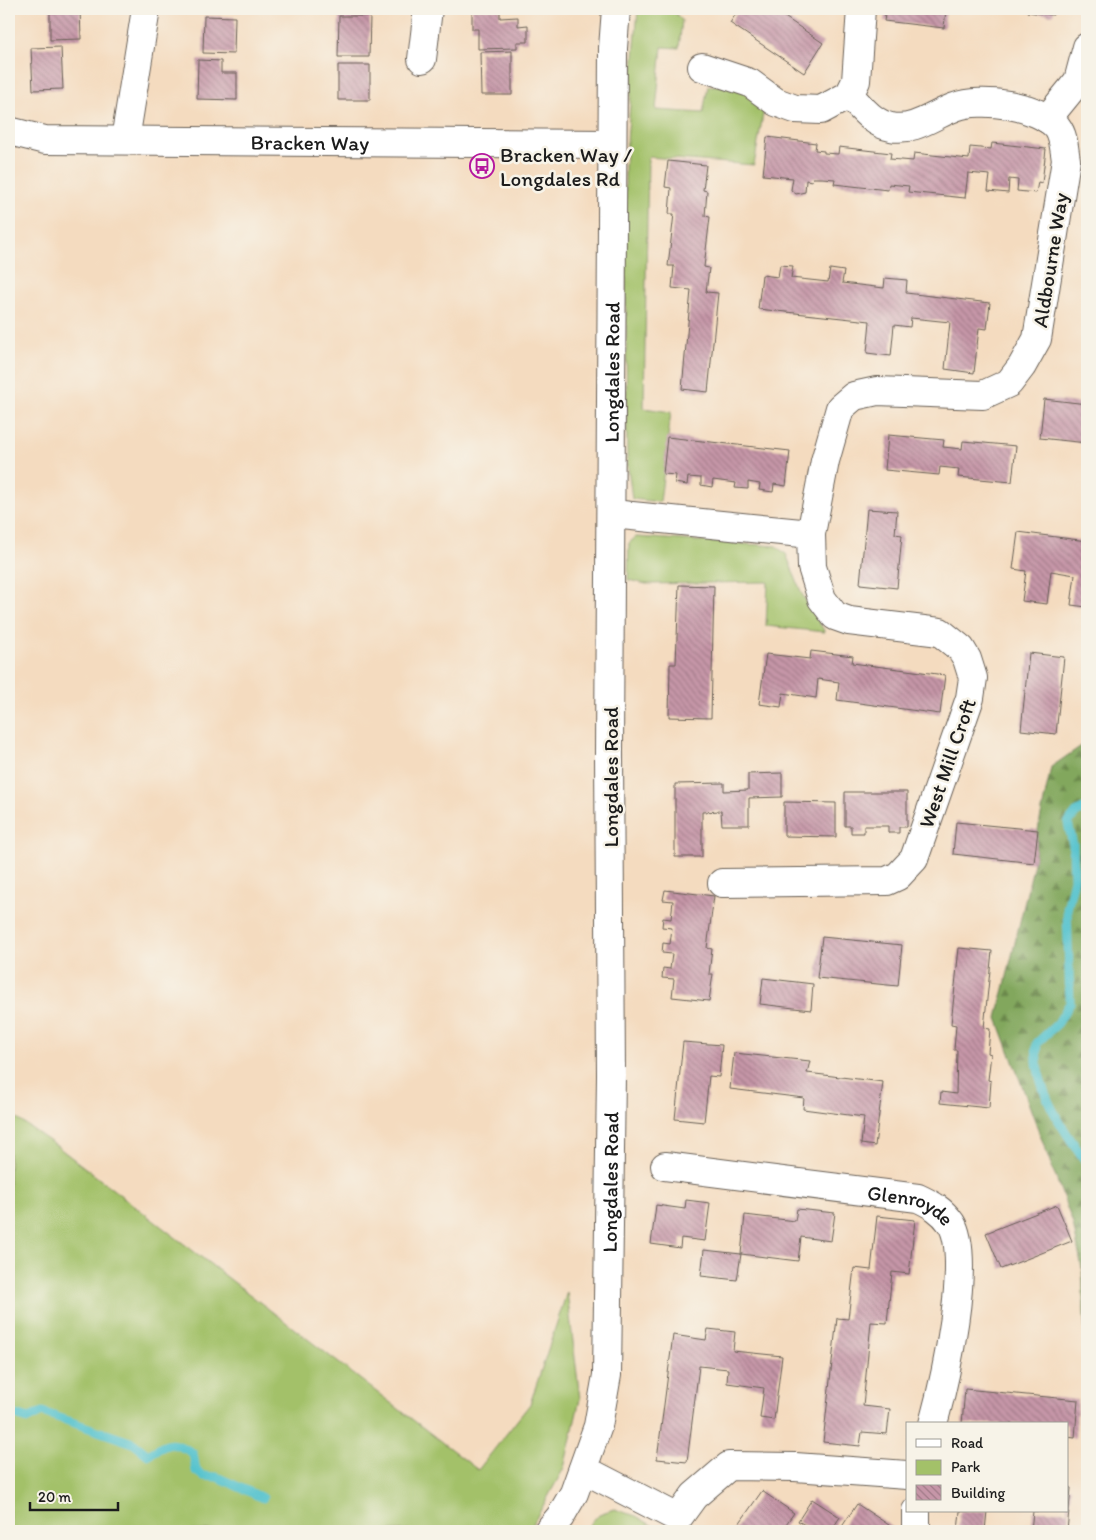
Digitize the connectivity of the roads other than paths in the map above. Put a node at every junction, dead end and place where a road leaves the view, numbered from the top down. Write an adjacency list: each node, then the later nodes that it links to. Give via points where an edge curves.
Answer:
1 (146, 9): 11 (street)
2 (428, 9): 6 (street)
3 (616, 9): 12 (street, Longdales Road, via 612,48)
4 (861, 9): 8 (street, via 856,81)
5 (1087, 47): 9 (street, via 1078,81)
6 (422, 59)
7 (702, 67): 8 (street, via 750,84 776,102 795,109 821,110)
8 (849, 95): 9 (street, via 874,121 892,128 921,123 956,106 970,103 1010,105)
9 (1047, 119): 14 (street, Aldbourne Way, via 1060,131 1066,160 1037,339 1022,366 1009,383 983,395 877,392 854,396 840,408 825,461)
10 (9, 131): 11 (street, Bracken Way, via 45,140)
11 (125, 140): 12 (street, Bracken Way)
12 (612, 144): 13 (street, Longdales Road)
13 (612, 514): 14 (street); 18 (street, Longdales Road, via 607,1375 598,1426)
14 (811, 534): 15 (street, West Mill Croft, via 812,567 817,588 827,608 835,616 848,621 940,632 967,659 973,678 970,698 914,859 898,876 887,881)
15 (722, 883)
16 (664, 1166): 17 (street, Glenroyde, via 918,1198 935,1206 951,1223 956,1236 959,1277 951,1338)
17 (933, 1422)
18 (583, 1469): 21 (street); 22 (street, Longdales Road, via 574,1493)
19 (906, 1475): 21 (street, via 729,1466 701,1489)
20 (916, 1512): 23 (street)
21 (674, 1525)
22 (548, 1531)
23 (916, 1531)

